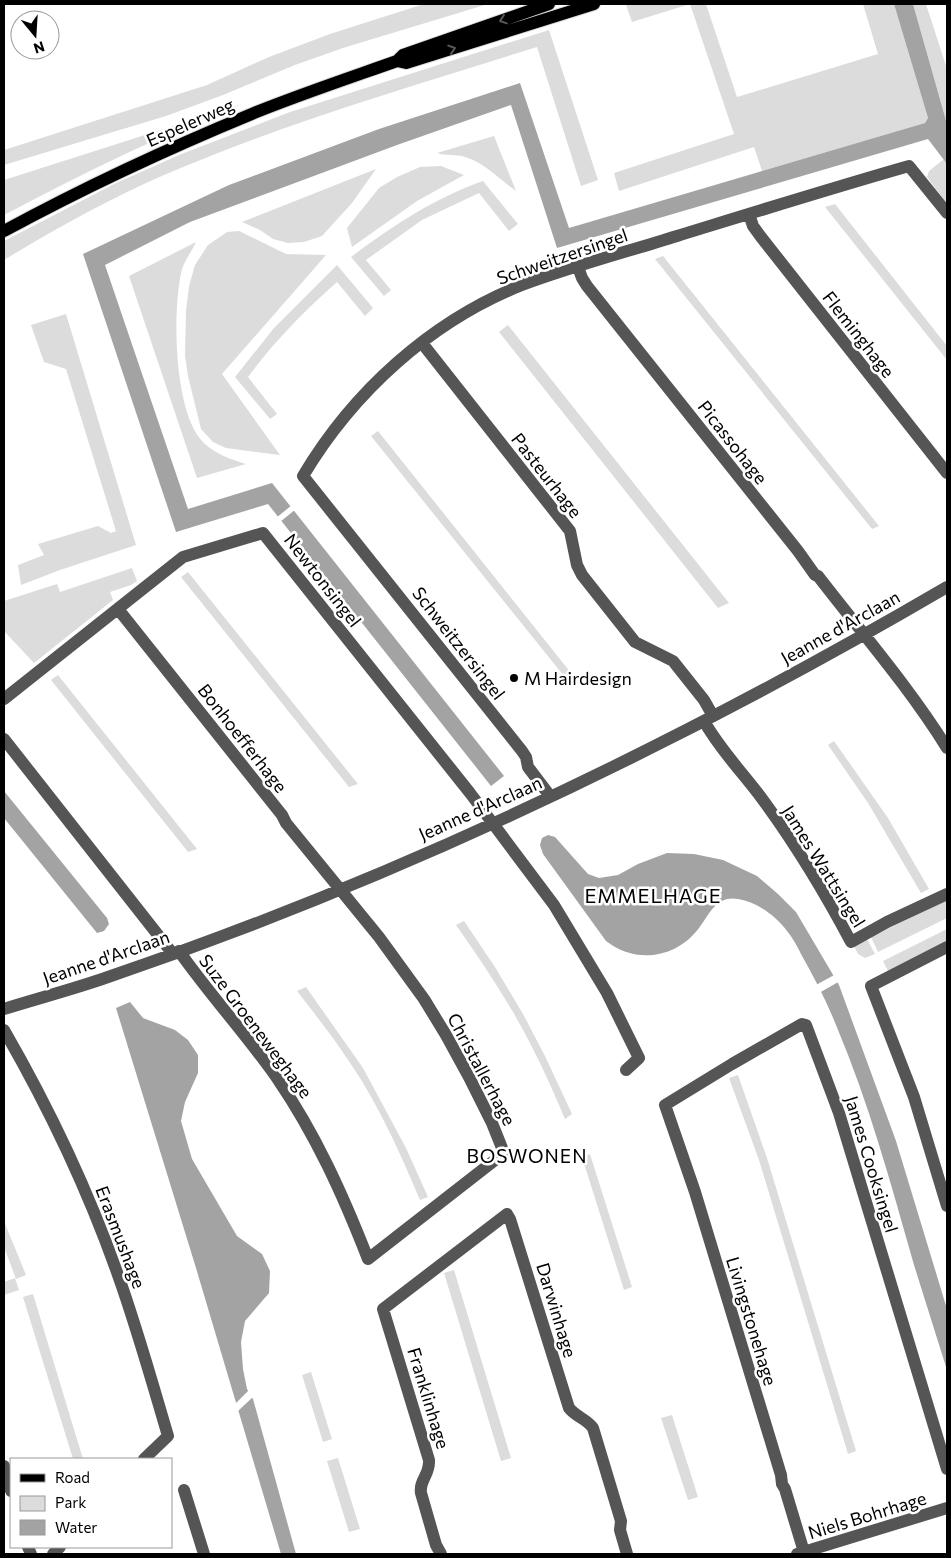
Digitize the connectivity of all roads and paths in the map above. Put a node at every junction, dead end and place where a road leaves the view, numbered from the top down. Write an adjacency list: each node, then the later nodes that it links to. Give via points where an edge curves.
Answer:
1 (549, 4): 3 (main road, Espelerweg, one-way to 3, via 404,55)
2 (594, 4): 3 (main road, Espelerweg, one-way to 2, via 406,64)
3 (397, 61): 6 (main road, Espelerweg, via 264,109 188,141)
4 (947, 213): 5 (street, Schweitzersingel, via 909,166)
5 (749, 214): 7 (street, Schweitzersingel); 9 (street, Fleminghage, via 761,237)
6 (4, 231)
7 (578, 267): 8 (street, Schweitzersingel, via 491,300); 12 (street, Picassohage, via 587,286)
8 (422, 343): 14 (street, Pasteurhage, via 570,531 582,575 635,642 673,661 704,700); 17 (street, Schweitzersingel, via 357,402 303,476 522,751 528,768)
9 (947, 473)
10 (947, 588): 12 (street, Jeanne d'Arclaan)
11 (118, 609): 13 (street, Newtonsingel); 18 (street, Newtonsingel, via 183,557 263,533); 19 (street, Bonhoefferhage)
12 (865, 635): 14 (street, Jeanne d'Arclaan); 16 (street, Picassohage)
13 (4, 699)
14 (709, 719): 17 (street, Jeanne d'Arclaan); 20 (street, James Wattsingel, via 712,736 794,845 851,942)
15 (4, 739): 22 (street)
16 (947, 748)
17 (550, 796): 18 (street, Jeanne d'Arclaan)
18 (493, 822): 19 (street, Jeanne d'Arclaan); 25 (street, via 554,905 607,992 639,1058)
19 (340, 889): 22 (street, Jeanne d'Arclaan); 28 (street, Christallerhage, via 432,1011 469,1077 504,1153)
20 (947, 894)
21 (947, 947): 27 (street, via 871,986 914,1097)
22 (176, 953): 23 (street, Jeanne d'Arclaan); 28 (street, Suze Groeneweghage, via 258,1052 291,1099 335,1178)
23 (4, 1009)
24 (4, 1030): 30 (street, Erasmushage, via 74,1164 119,1276 168,1436)
25 (626, 1070)
26 (668, 1103): 32 (street, James Cooksingel, via 791,1030 806,1025 842,1120); 36 (street, Livingstonehage, via 665,1105 695,1192 785,1489)
27 (947, 1206)
28 (368, 1258)
29 (385, 1308): 38 (street, Franklinhage, via 429,1457 429,1472 421,1485 421,1493); 39 (street, Darwinhage, via 507,1214 569,1408 593,1428 621,1521 620,1530)
30 (145, 1458)
31 (4, 1466): 33 (street)
32 (947, 1469)
33 (10, 1487)
34 (184, 1490): 37 (street)
35 (947, 1508): 36 (street, Niels Bohrhage)
36 (800, 1553)
37 (204, 1554)
38 (441, 1554)
39 (627, 1554)

